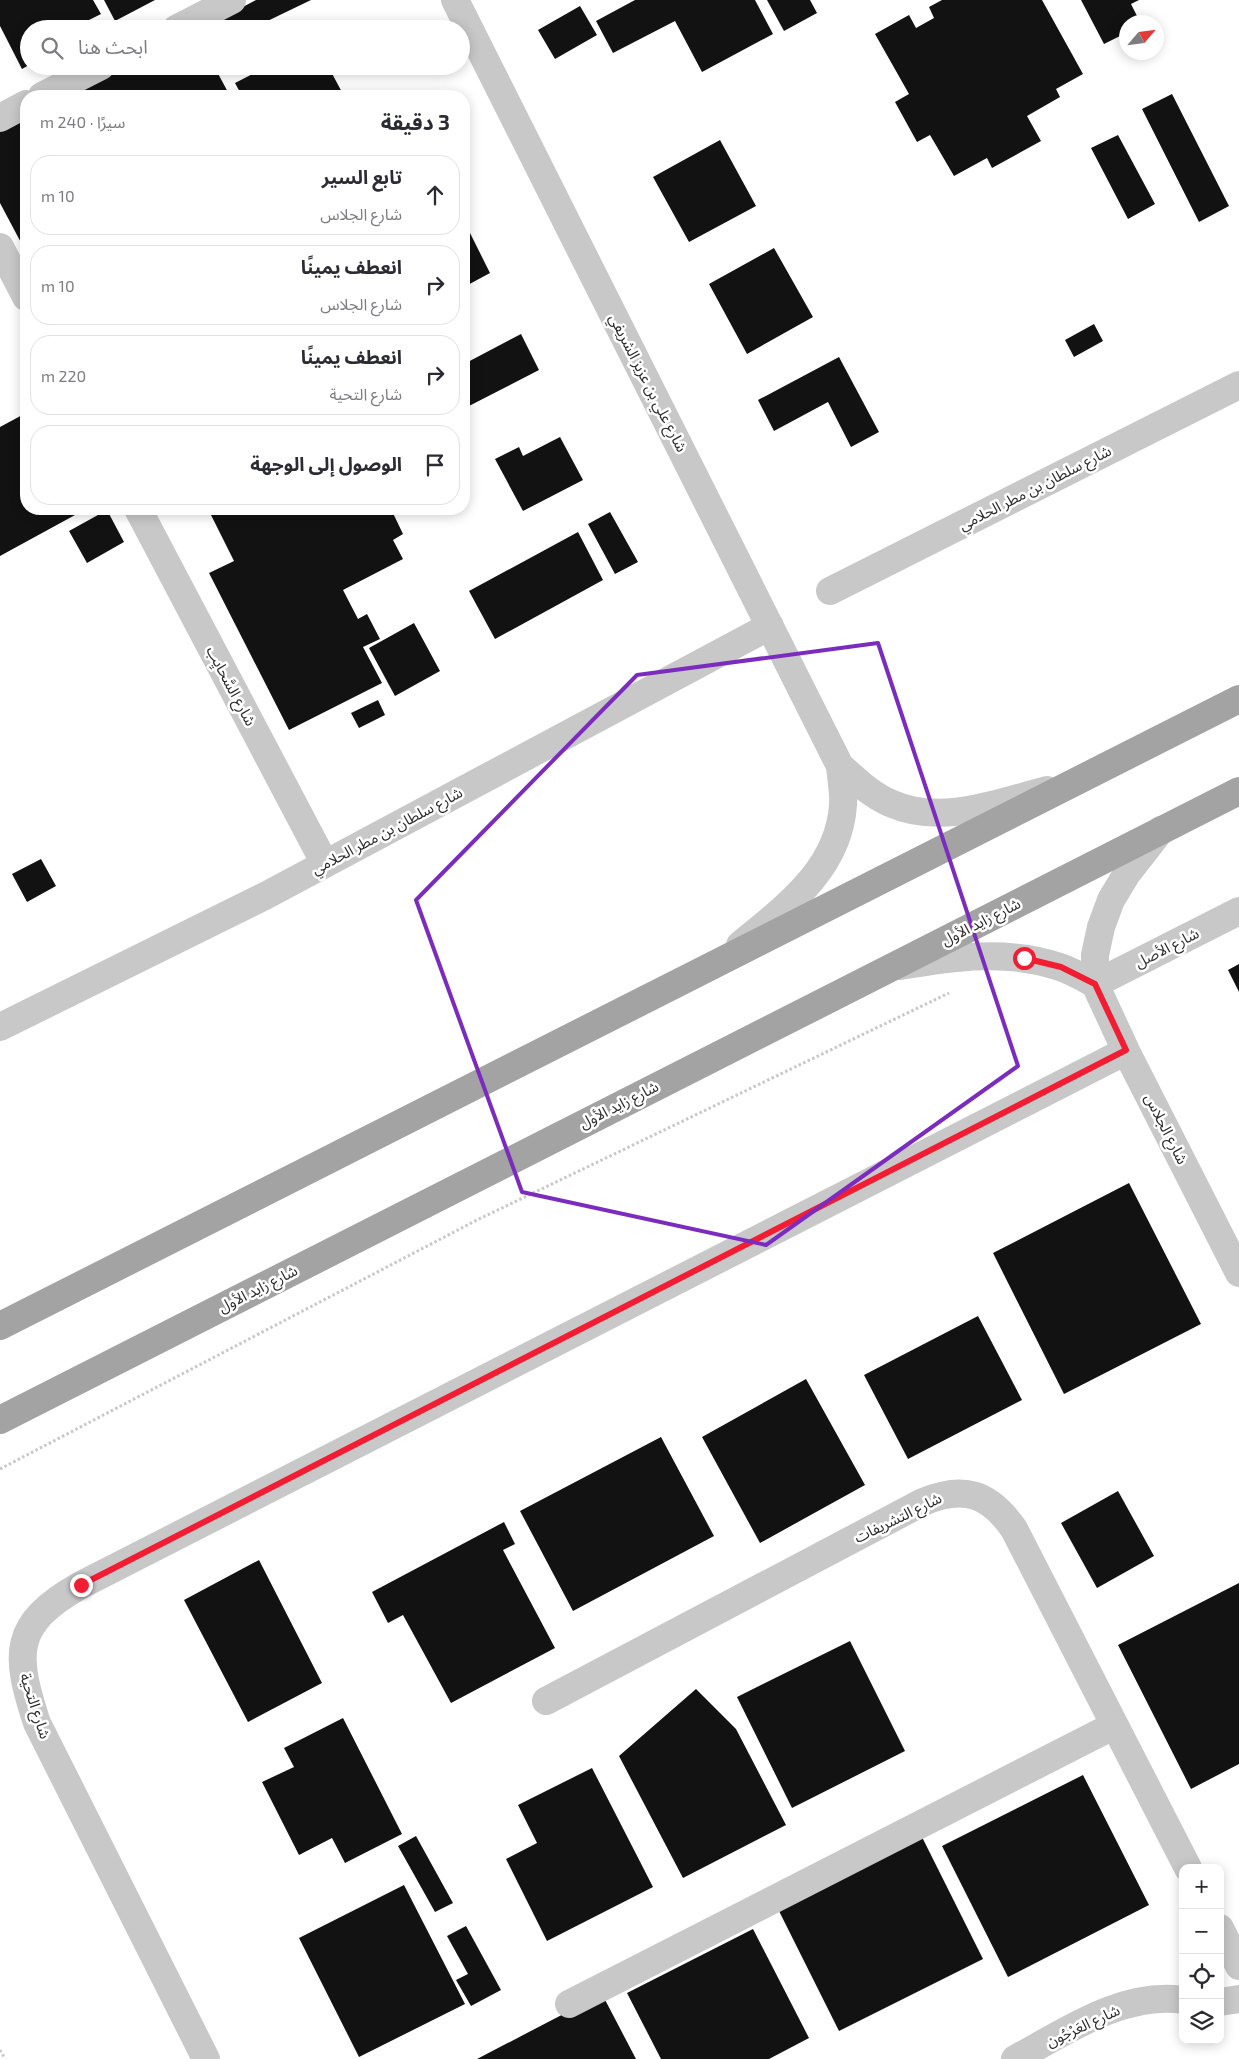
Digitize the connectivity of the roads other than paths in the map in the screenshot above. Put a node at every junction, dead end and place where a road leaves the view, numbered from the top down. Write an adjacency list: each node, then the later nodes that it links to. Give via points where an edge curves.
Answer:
1 (232, 0): 3 (street)
2 (455, 0): 4 (street, شارع علي بن عزيز الشريفي)
3 (193, 20)
4 (465, 20)
5 (470, 30): 15 (street, شارع علي بن عزيز الشريفي)
6 (84, 75): 7 (street)
7 (54, 90)
8 (20, 107): 9 (street)
9 (0, 118)
10 (0, 247): 11 (street)
11 (20, 285)
12 (1239, 385): 14 (street, شارع سلطان بن مطر الحلامي)
13 (141, 515): 21 (street, شارع السَّحايِب)
14 (830, 591)
15 (770, 626): 17 (street, شارع علي بن عزيز الشريفي); 21 (street, شارع سلطان بن مطر الحلامي)
16 (1239, 699): 18 (main road)
17 (840, 766): 18 (street, شارع علي بن عزيز الشريفي, via 890,803 933,813 962,812); 23 (street, شارع علي بن عزيز الشريفي, via 843,804 827,859 797,897)
18 (1078, 782): 23 (main road)
19 (1239, 791): 20 (main road, شارع زايد الأول)
20 (1161, 830): 24 (main road, شارع زايد الأول); 25 (street, شارع الجلاس, via 1111,900 1095,955)
21 (325, 864): 26 (street, شارع سلطان بن مطر الحلامي)
22 (1239, 912): 25 (street, شارع الأصل)
23 (724, 960): 29 (main road)
24 (892, 967): 25 (street, via 986,954 1024,958 1061,967); 30 (main road, شارع زايد الأول)
25 (1095, 984): 27 (street, شارع الجلاس)
26 (0, 1027)
27 (1126, 1050): 28 (street, شارع الجلاس); 40 (street, شارع التحية, via 81,1585 48,1607 33,1622 23,1642 22,1664 37,1723)
28 (1239, 1273)
29 (0, 1326)
30 (0, 1420)
31 (546, 1702): 32 (street, شارع التشريفات, via 923,1502 956,1493 980,1497 991,1503 1014,1529)
32 (1113, 1726): 33 (street, شارع التشريفات); 39 (street)
33 (1186, 1864)
34 (1224, 1936): 35 (street)
35 (1239, 1966)
36 (1239, 1999): 38 (street)
37 (1179, 2000): 41 (street, شارع العَرْجُون, via 1146,2001 1116,2008)
38 (1224, 2001)
39 (570, 2004)
40 (206, 2059)
41 (1015, 2059)

